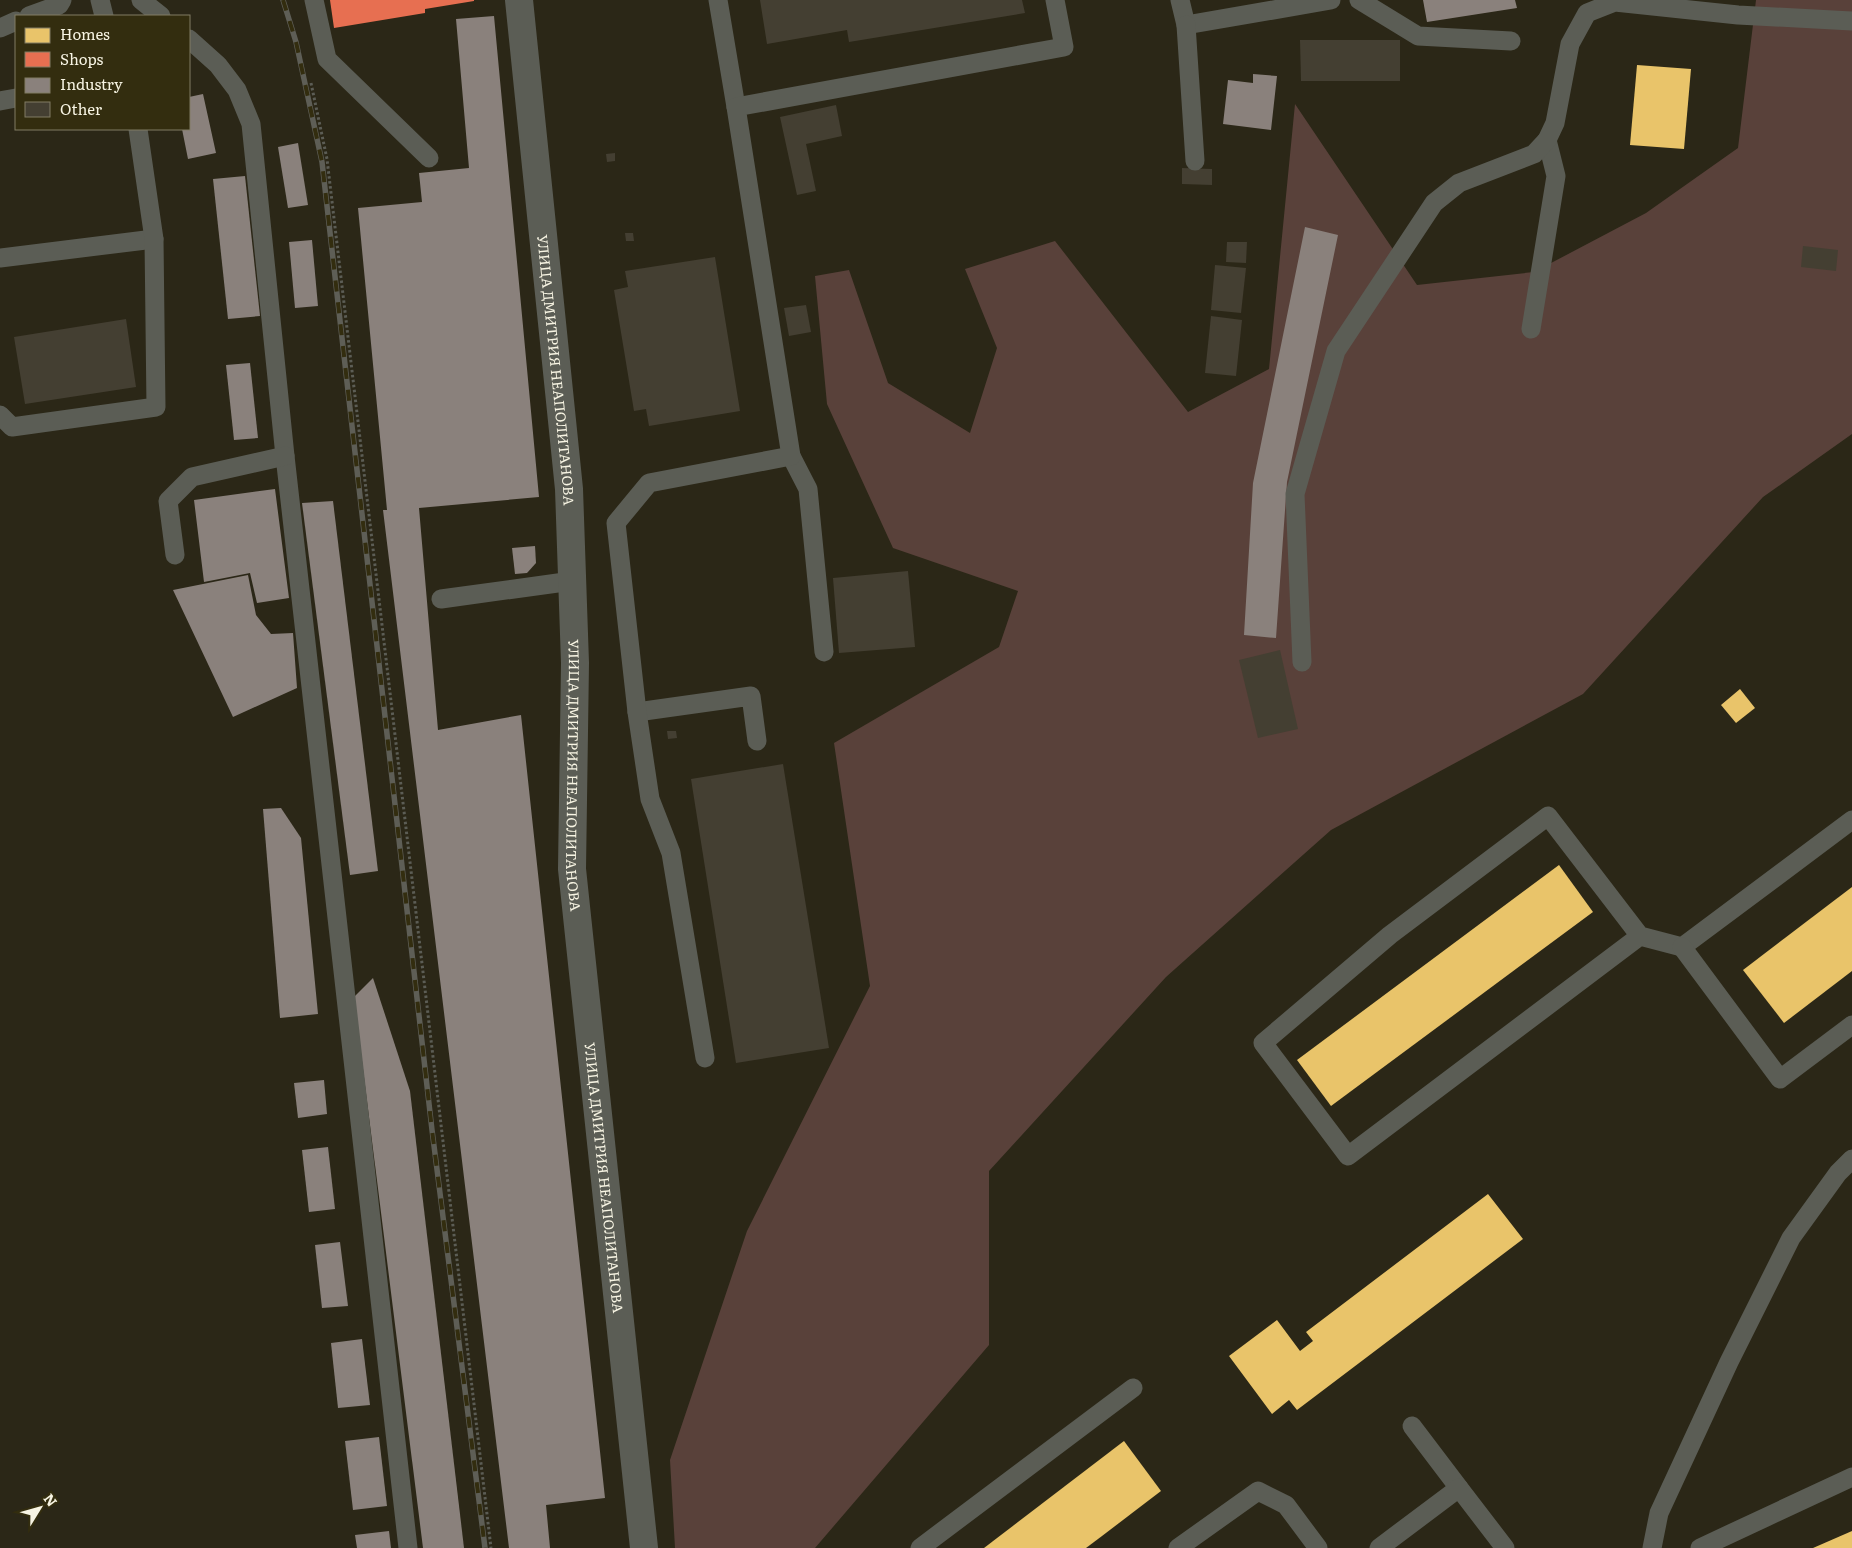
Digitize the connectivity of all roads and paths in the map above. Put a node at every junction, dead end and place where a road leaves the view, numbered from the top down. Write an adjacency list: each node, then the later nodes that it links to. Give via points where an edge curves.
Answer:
1 (62, 0): 11 (lane, via 59,5)
2 (100, 0): 12 (lane)
3 (141, 0): 13 (lane)
4 (314, 0): 26 (lane, via 327,59)
5 (519, 0): 35 (street, УЛИЦА ДМИТРИЯ НЕАПОЛИТАНОВА, via 569,489)
6 (718, 0): 23 (lane)
7 (1055, 0): 23 (lane, via 1064,47)
8 (1180, 0): 16 (lane)
9 (1331, 0): 16 (lane)
10 (1358, 0): 19 (lane, via 1418,36)
11 (32, 15)
12 (104, 15)
13 (160, 15)
14 (15, 21): 17 (lane)
15 (1852, 21): 25 (lane, via 1615,2 1587,14 1570,44 1555,123)
16 (1186, 25): 27 (lane)
17 (0, 28)
18 (190, 40): 32 (lane, via 218,65 237,90 251,124)
19 (1511, 41)
20 (310, 75): 53 (path, via 328,169)
21 (15, 98): 22 (lane)
22 (0, 101)
23 (736, 107): 33 (lane)
24 (138, 130): 28 (lane)
25 (1547, 140): 30 (lane, via 1556,176); 38 (lane, via 1534,154 1459,183 1434,203 1336,351 1295,494)
26 (429, 158)
27 (1195, 161)
28 (154, 240): 29 (lane); 31 (lane, via 156,407 12,427)
29 (0, 258)
30 (1531, 329)
31 (0, 415)
32 (285, 456): 34 (lane, via 192,477 168,501); 52 (lane)
33 (791, 456): 37 (lane, via 808,490); 39 (lane, via 649,483 616,523)
34 (175, 555)
35 (572, 581): 36 (lane); 54 (street, УЛИЦА ДМИТРИЯ НЕАПОЛИТАНОВА, via 575,663 572,869)
36 (441, 599)
37 (824, 652)
38 (1302, 662)
39 (637, 712): 40 (lane, via 751,696); 45 (lane, via 650,800 671,853)
40 (757, 741)
41 (1852, 820): 43 (lane)
42 (1640, 936): 42 (lane, via 1548,816 1390,935 1263,1043 1348,1156); 43 (lane)
43 (1682, 947): 44 (lane, via 1780,1079)
44 (1852, 1025)
45 (705, 1058)
46 (1852, 1159): 60 (lane, via 1838,1173 1791,1238 1659,1513)
47 (1134, 1388): 55 (lane)
48 (1412, 1426): 50 (lane)
49 (1852, 1477): 61 (lane)
50 (1460, 1488): 58 (lane); 59 (lane)
51 (1198, 1542): 56 (lane); 57 (lane, via 1258,1491 1286,1505)
52 (408, 1548)
53 (491, 1548)
54 (644, 1548)
55 (920, 1548)
56 (1178, 1548)
57 (1318, 1548)
58 (1379, 1548)
59 (1504, 1548)
60 (1652, 1548)
61 (1700, 1548)

